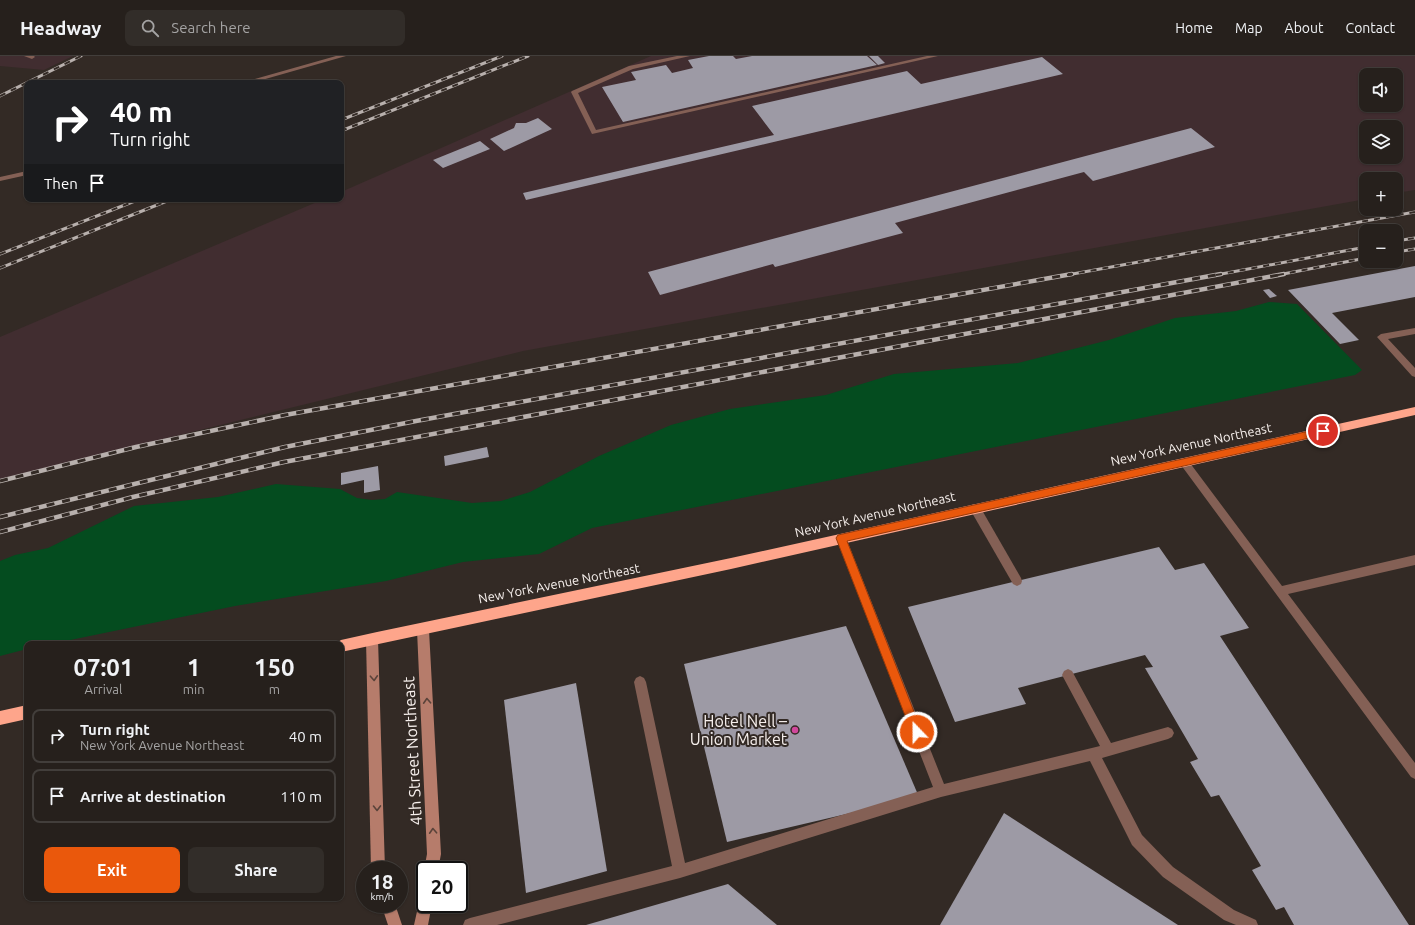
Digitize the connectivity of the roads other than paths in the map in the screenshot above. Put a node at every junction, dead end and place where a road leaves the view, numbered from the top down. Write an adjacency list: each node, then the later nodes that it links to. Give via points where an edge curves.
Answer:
1 (343, 56): 4 (lane)
2 (687, 56): 3 (lane, via 632,67 574,92 594,132)
3 (935, 56)
4 (255, 80)
5 (24, 174): 6 (lane)
6 (0, 180)
7 (1415, 330): 8 (lane, via 1381,337)
8 (1415, 374)
9 (1415, 411): 10 (highway, New York Avenue Northeast)
10 (1184, 462): 11 (highway, New York Avenue Northeast); 15 (lane)
11 (975, 508): 12 (highway, New York Avenue Northeast); 14 (lane)
12 (841, 538): 16 (highway, New York Avenue Northeast); 27 (lane)
13 (1415, 560): 15 (lane)
14 (1017, 581)
15 (1280, 591): 26 (lane)
16 (422, 630): 17 (highway, New York Avenue Northeast); 29 (street, 4th Street Northeast, one-way to 16)
17 (372, 639): 18 (highway, New York Avenue Northeast); 28 (street, one-way to 28)
18 (344, 645)
19 (1068, 675): 24 (lane)
20 (640, 682): 30 (lane)
21 (24, 713): 22 (highway)
22 (0, 718)
23 (1168, 733): 24 (lane)
24 (1108, 749): 25 (lane)
25 (1093, 754): 27 (lane); 36 (lane, via 1137,840 1168,872 1229,915)
26 (1415, 773)
27 (940, 791): 30 (lane)
28 (378, 861)
29 (433, 861)
30 (680, 871): 35 (lane)
31 (391, 913): 33 (street)
32 (423, 913): 34 (street)
33 (395, 925)
34 (421, 925)
35 (470, 925)
36 (1251, 925)

